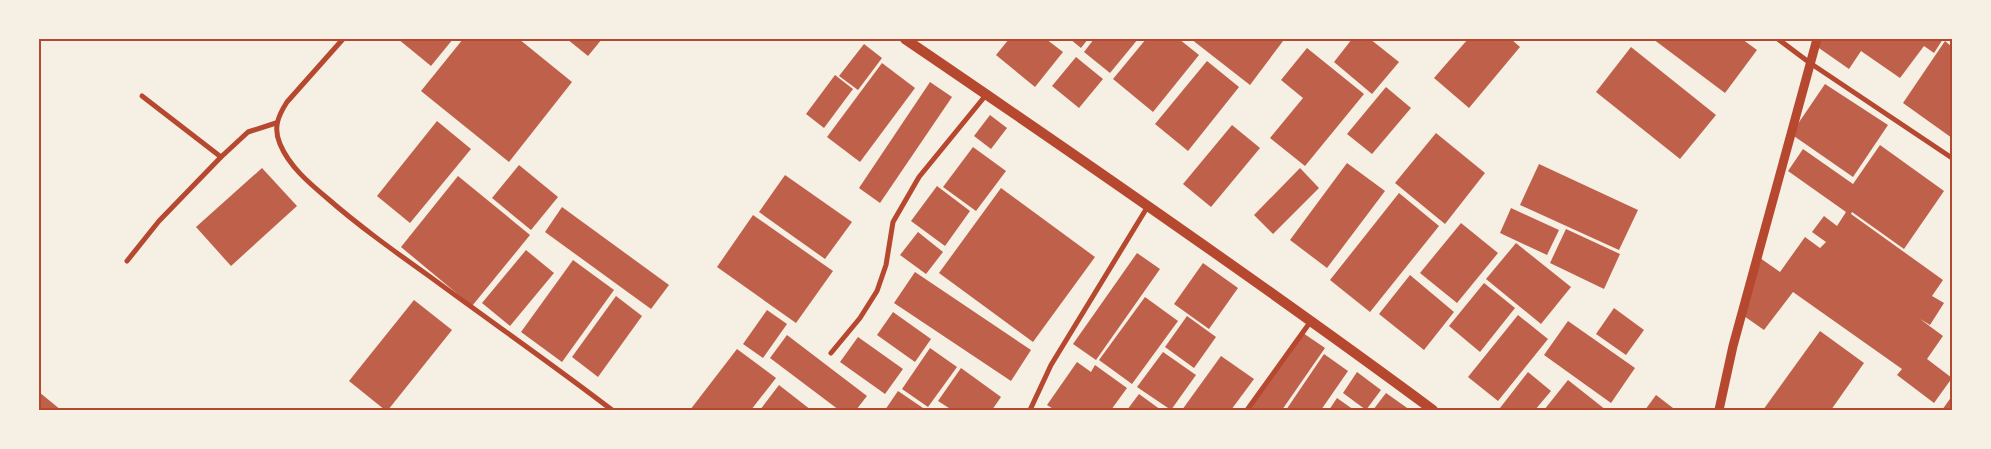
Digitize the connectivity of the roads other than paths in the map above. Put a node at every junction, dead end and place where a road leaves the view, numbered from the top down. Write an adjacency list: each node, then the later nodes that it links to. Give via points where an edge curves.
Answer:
1 (343, 39): 8 (street, via 287,102)
2 (905, 39): 6 (main road)
3 (1778, 39): 5 (street)
4 (1817, 39): 5 (street)
5 (1810, 63): 10 (street); 19 (street, via 1733,346)
6 (986, 94): 11 (main road); 14 (street, via 919,177 893,222 878,291)
7 (142, 96): 9 (street)
8 (276, 123): 9 (street, via 248,132); 15 (street, via 280,144 289,161 355,223)
9 (220, 157): 12 (street, via 159,221)
10 (1952, 158)
11 (1148, 206): 13 (main road); 16 (street, via 1051,365)
12 (127, 261)
13 (1311, 320): 17 (street); 18 (main road)
14 (831, 353)
15 (612, 410)
16 (1030, 410)
17 (1247, 410)
18 (1433, 410)
19 (1719, 410)

